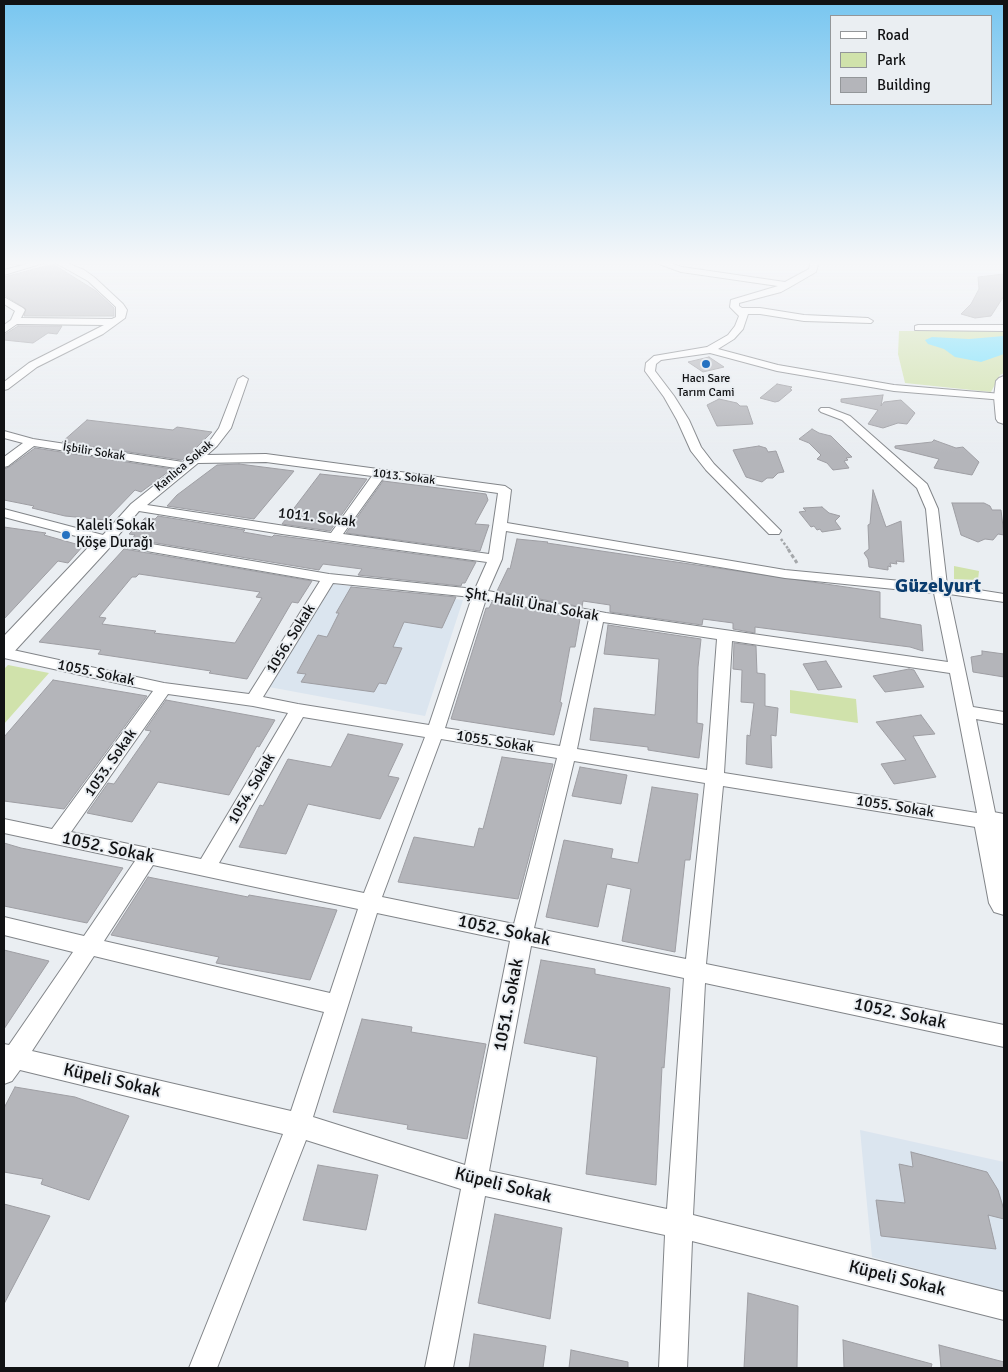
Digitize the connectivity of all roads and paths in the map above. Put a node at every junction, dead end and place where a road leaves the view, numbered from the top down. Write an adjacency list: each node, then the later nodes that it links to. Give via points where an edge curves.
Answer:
1 (109, 325): 6 (street)
2 (741, 325): 5 (street, via 731,337)
3 (918, 328): 4 (street)
4 (1004, 328)
5 (710, 350): 10 (street, via 777,368 894,388); 21 (street, via 658,358 651,363 650,371 669,396 695,448)
6 (54, 354): 9 (street)
7 (243, 379): 16 (street, Kanlıca Sokak, via 225,428 213,444)
8 (1004, 381): 10 (street)
9 (4, 387)
10 (1002, 397): 12 (street)
11 (825, 410): 27 (street, via 846,418 923,487 932,509 937,570)
12 (1004, 419)
13 (4, 434): 14 (street, İşbilir Sokak)
14 (32, 442): 15 (street); 16 (street, İşbilir Sokak)
15 (4, 463)
16 (190, 463): 17 (street, 1013. Sokak, via 266,458); 18 (street, Kanlıca Sokak)
17 (380, 474): 20 (street, 1013. Sokak, via 505,490); 22 (street)
18 (136, 506): 22 (street, 1011. Sokak); 23 (street, Kanlıca Sokak)
19 (4, 513): 23 (street, Şht. Halil Ünal Sokak)
20 (499, 526): 24 (street, 1013. Sokak); 25 (street)
21 (774, 531): 25 (path)
22 (335, 536): 24 (street, 1011. Sokak)
23 (106, 540): 26 (street, Şht. Halil Ünal Sokak); 32 (street)
24 (495, 559): 28 (street, 1013. Sokak)
25 (804, 576): 27 (street)
26 (329, 578): 28 (street, Şht. Halil Ünal Sokak); 35 (street, 1056. Sokak)
27 (942, 589): 29 (street); 33 (street)
28 (480, 594): 30 (street, Şht. Halil Ünal Sokak); 39 (street, 1013. Sokak)
29 (1004, 598)
30 (598, 616): 31 (street, Şht. Halil Ünal Sokak); 40 (street, 1051. Sokak)
31 (725, 635): 33 (street, Şht. Halil Ünal Sokak); 41 (street)
32 (4, 651): 34 (street, 1055. Sokak)
33 (958, 669): 37 (street)
34 (164, 688): 35 (street, 1055. Sokak); 44 (street, 1053. Sokak)
35 (253, 700): 36 (street, 1055. Sokak)
36 (298, 710): 39 (street, 1055. Sokak); 46 (street, 1054. Sokak)
37 (967, 712): 38 (street); 42 (street)
38 (1004, 718)
39 (435, 732): 40 (street, 1055. Sokak); 47 (street, 1013. Sokak)
40 (567, 753): 41 (street, 1055. Sokak); 50 (street, 1051. Sokak)
41 (715, 778): 42 (street, 1055. Sokak); 52 (street)
42 (996, 823): 48 (street)
43 (4, 826): 44 (street, 1052. Sokak)
44 (58, 837): 45 (street, 1052. Sokak)
45 (149, 856): 46 (street, 1052. Sokak); 51 (street)
46 (206, 868): 47 (street, 1052. Sokak)
47 (370, 903): 50 (street, 1052. Sokak); 53 (street, 1013. Sokak)
48 (1004, 903)
49 (4, 926): 51 (street)
50 (522, 935): 52 (street, 1052. Sokak); 57 (street, 1051. Sokak)
51 (89, 945): 53 (street); 55 (street)
52 (695, 971): 54 (street, 1052. Sokak); 58 (street)
53 (337, 1005): 56 (street, 1013. Sokak)
54 (1004, 1036)
55 (7, 1062): 56 (street, Küpeli Sokak)
56 (298, 1125): 57 (street, Küpeli Sokak); 60 (street, 1013. Sokak)
57 (476, 1181): 58 (street, Küpeli Sokak); 61 (street, 1051. Sokak)
58 (679, 1225): 59 (street, Küpeli Sokak); 62 (street)
59 (1004, 1306)
60 (203, 1368)
61 (439, 1368)
62 (674, 1368)

